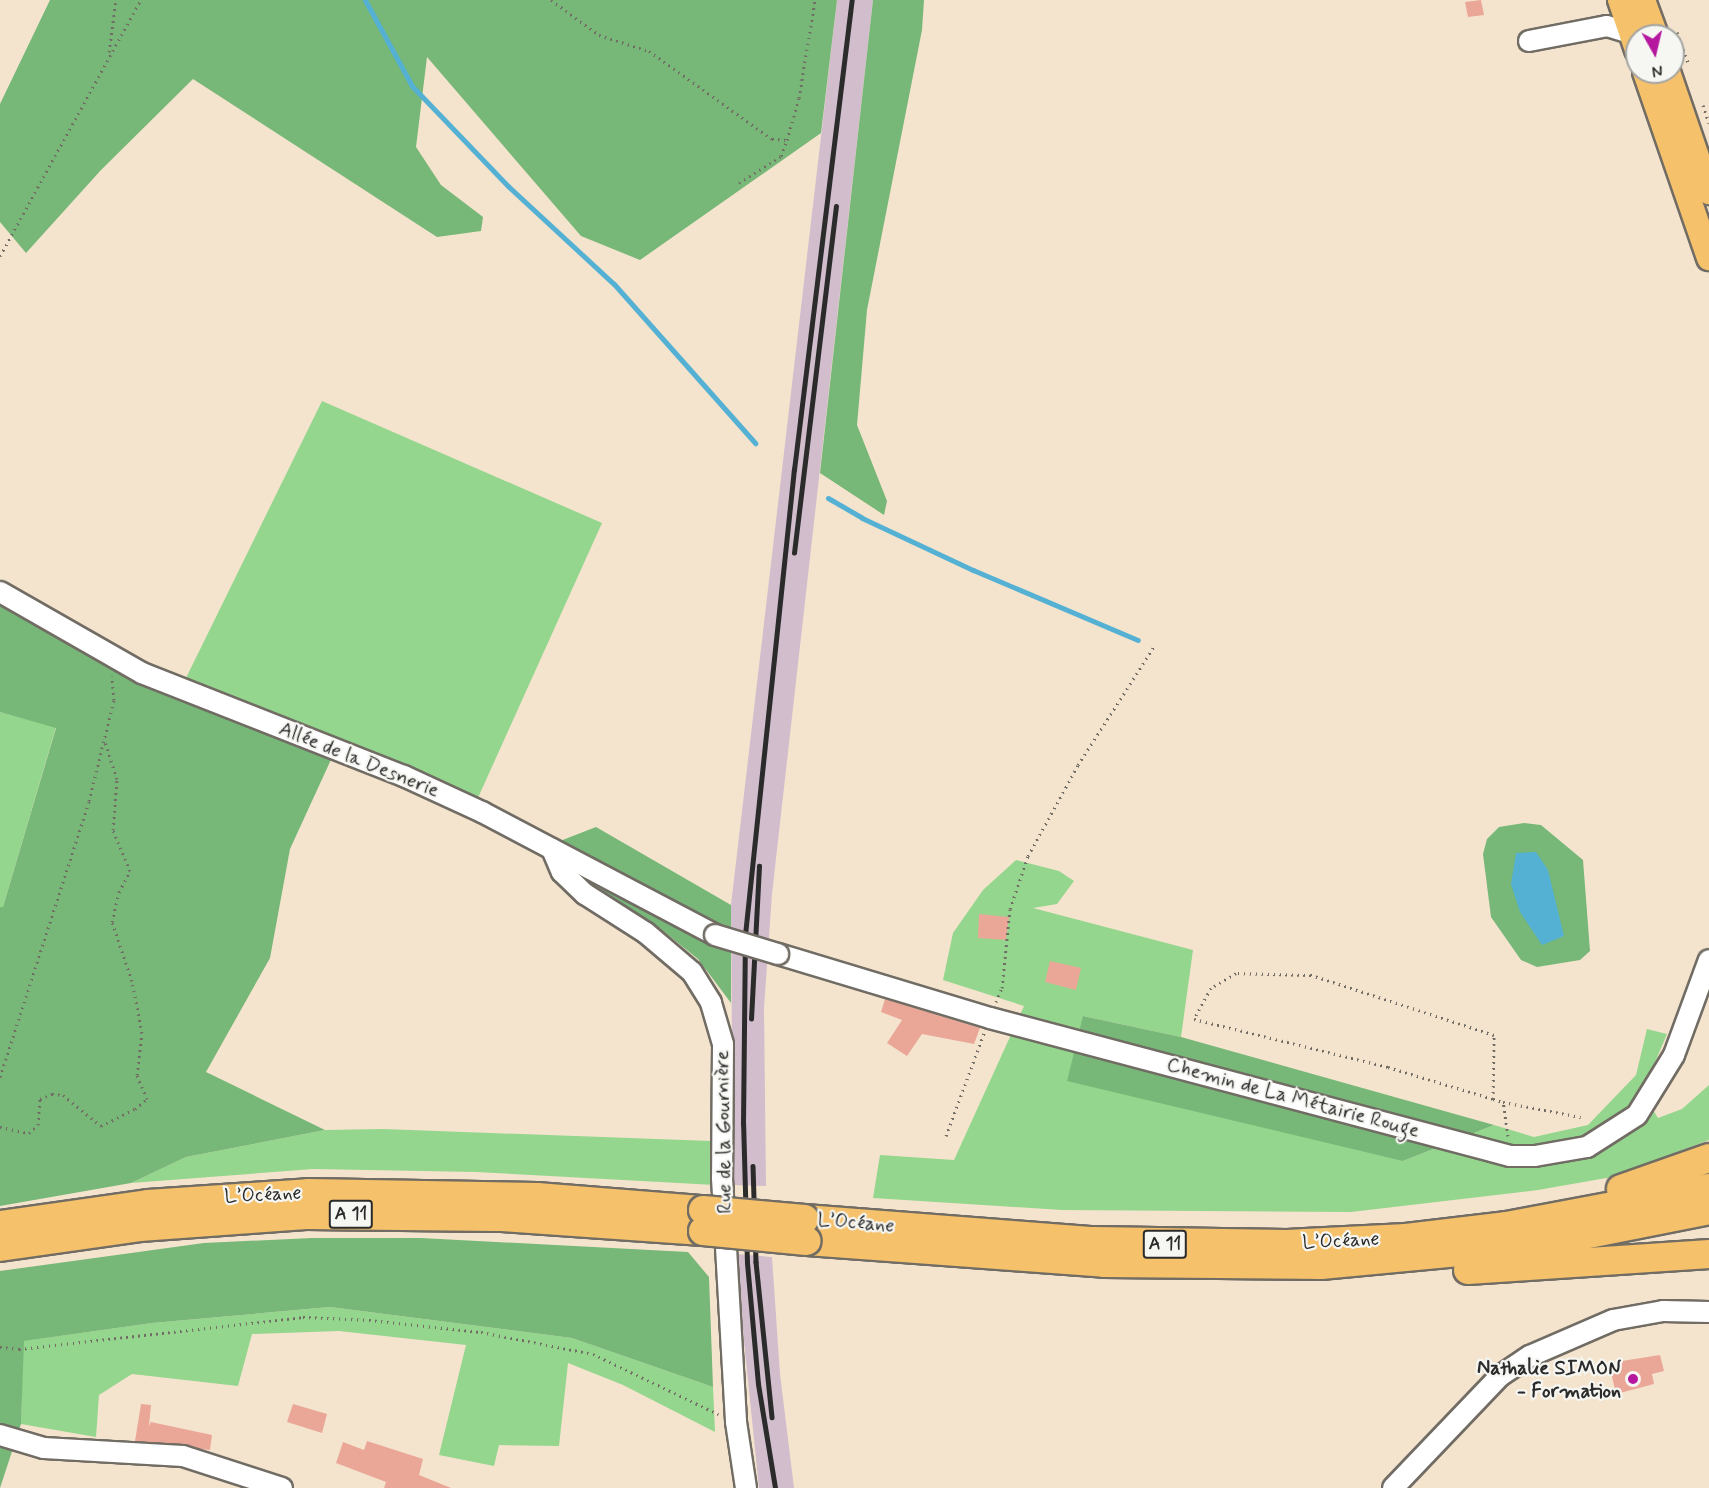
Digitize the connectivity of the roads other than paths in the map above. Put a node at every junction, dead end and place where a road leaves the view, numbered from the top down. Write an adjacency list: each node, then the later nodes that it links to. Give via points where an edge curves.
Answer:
1 (1620, 0): 3 (main road)
2 (1643, 0): 4 (main road)
3 (1630, 24)
4 (1660, 24)
5 (1625, 34): 6 (street, via 1607,26)
6 (1529, 41)
7 (1649, 84): 12 (main road)
8 (1663, 84): 10 (street, via 1676,120)
9 (1684, 84): 10 (main road)
10 (1700, 131): 11 (main road)
11 (1709, 192)
12 (1709, 258)
13 (0, 592): 14 (street, Allée de la Desnerie, via 142,673 404,776)
14 (552, 849): 15 (street, Allée de la Desnerie, bridge, via 715,935); 31 (street, Rue de la Gournière, via 562,872 585,894 646,933 692,972 711,1003 723,1044 722,1179 736,1422)
15 (778, 954): 16 (street, Chemin de La Métairie Rouge, via 990,1018 1510,1156 1553,1155 1587,1147 1637,1114 1670,1063)
16 (1709, 960)
17 (1709, 1158): 23 (highway, via 1638,1184 1501,1212)
18 (1709, 1188): 23 (highway, L’Océane / A 11, via 1567,1217)
19 (1709, 1210): 26 (highway, L’Océane / A 11, via 1533,1245)
20 (703, 1221): 21 (highway, L’Océane / A 11, via 504,1196 308,1193 148,1204); 22 (highway, L’Océane / A 11, bridge); 24 (highway, L’Océane / A 11, via 306,1215 150,1226)
21 (0, 1225)
22 (806, 1230): 23 (highway, L’Océane / A 11, via 1161,1244 1299,1244); 26 (highway, L’Océane / A 11, via 1094,1263)
23 (1467, 1232)
24 (0, 1247)
25 (1709, 1254): 26 (highway, via 1358,1276)
26 (1321, 1265)
27 (1709, 1312): 32 (street, via 1663,1311 1612,1320 1530,1356 1492,1384)
28 (0, 1435): 29 (street, via 44,1448 183,1456)
29 (229, 1479): 30 (street)
30 (282, 1488)
31 (746, 1488)
32 (1393, 1488)

